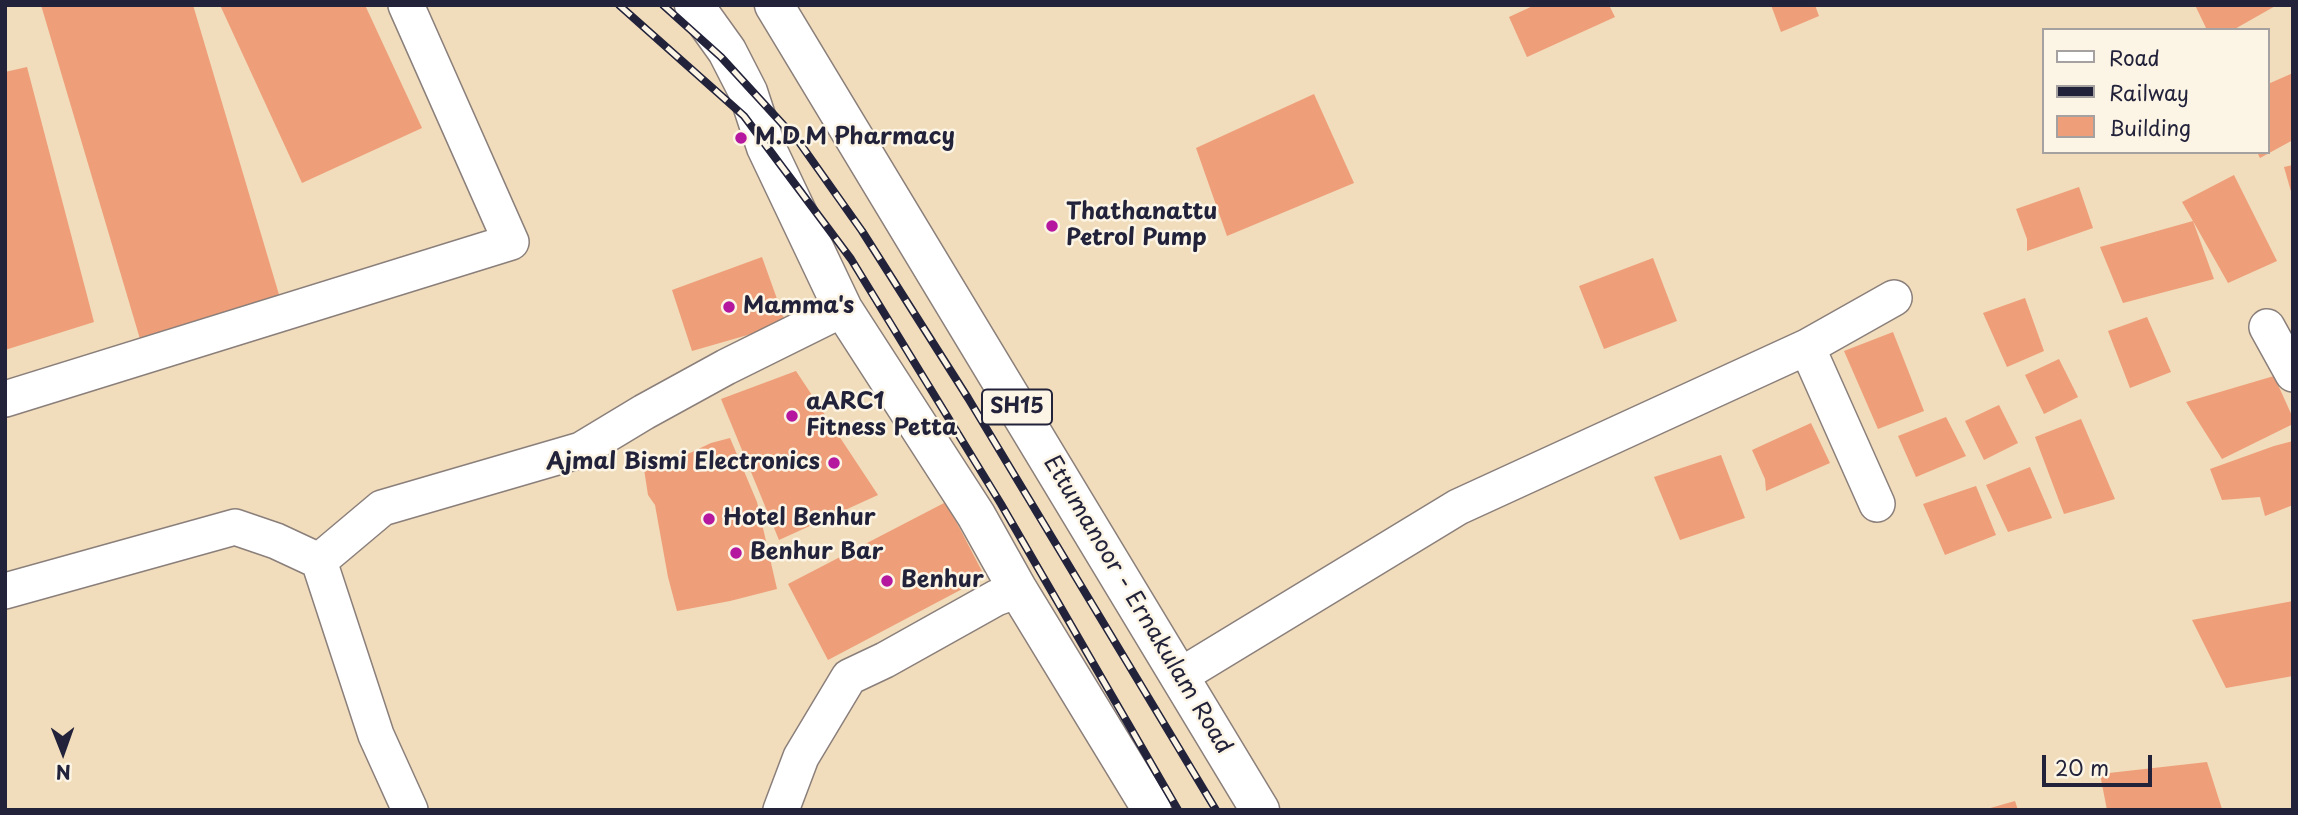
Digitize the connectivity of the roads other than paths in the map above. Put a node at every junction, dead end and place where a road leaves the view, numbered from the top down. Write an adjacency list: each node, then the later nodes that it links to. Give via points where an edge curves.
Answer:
1 (406, 5): 9 (street, via 511,242)
2 (694, 5): 5 (main road, via 727,51 748,92 766,147)
3 (774, 5): 14 (main road, Ettumanoor - Ernakulam Road / SH15)
4 (1894, 298): 7 (street)
5 (843, 309): 11 (street, via 726,367 581,450 382,508); 12 (main road, via 976,515)
6 (2267, 327): 8 (street)
7 (1807, 347): 10 (street); 14 (street, via 1458,506)
8 (2293, 374)
9 (5, 399)
10 (1877, 504)
11 (319, 561): 13 (street, via 234,527); 15 (street, via 376,735)
12 (1018, 590): 16 (street, via 849,677 802,757); 17 (main road)
13 (5, 591)
14 (1180, 676): 18 (main road, Ettumanoor - Ernakulam Road / SH15)
15 (410, 810)
16 (781, 810)
17 (1152, 810)
18 (1260, 810)

